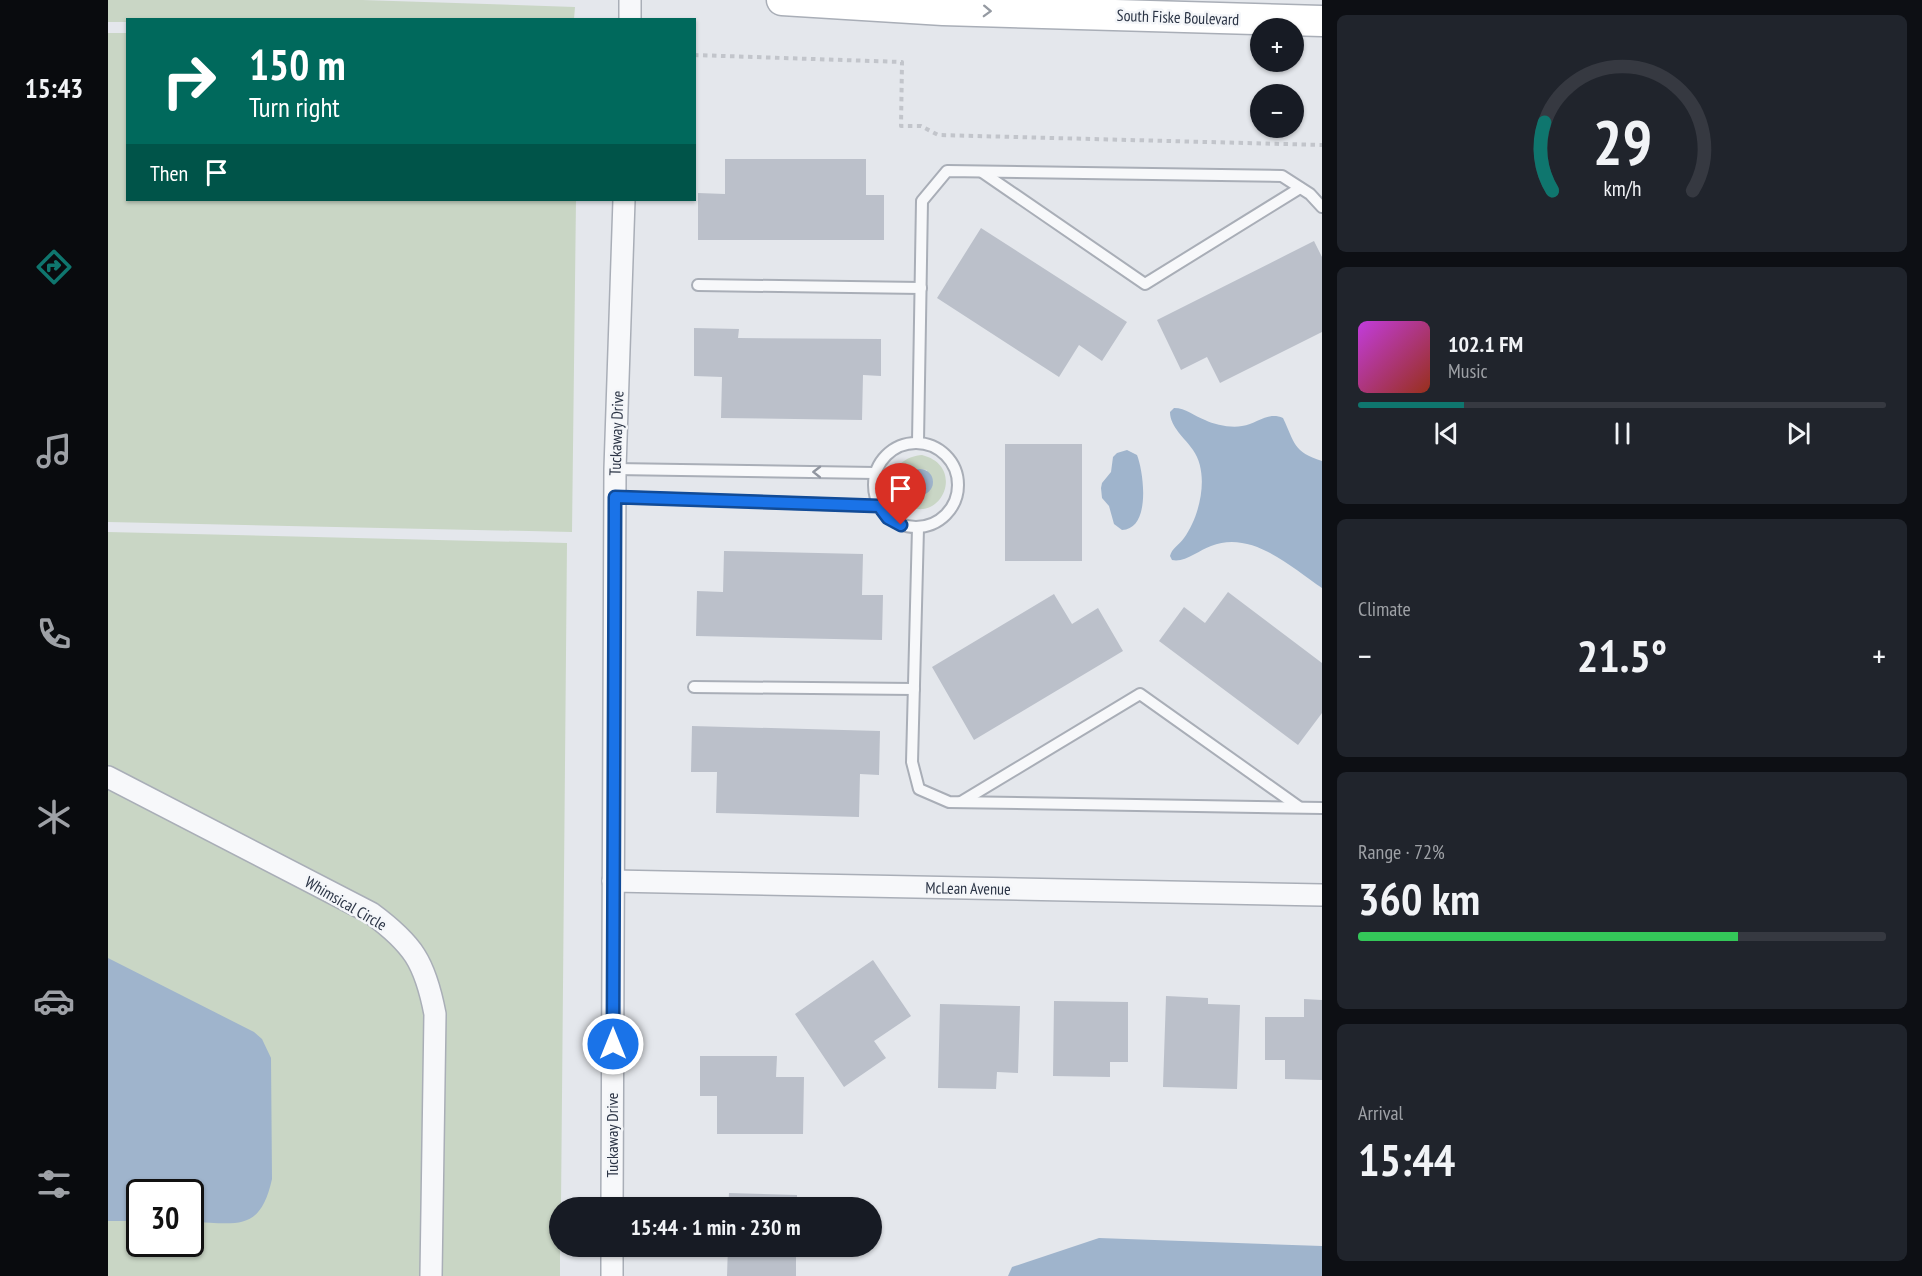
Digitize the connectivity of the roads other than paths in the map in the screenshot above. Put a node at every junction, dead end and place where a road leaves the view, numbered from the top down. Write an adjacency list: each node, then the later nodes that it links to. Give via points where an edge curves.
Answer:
1 (630, 0): 3 (street)
2 (782, 0): 4 (main road, South Fiske Boulevard, one-way to 4, via 943,10)
3 (630, 18)
4 (1322, 21)
5 (982, 172): 6 (lane, via 1282,176); 6 (lane, via 1145,284); 10 (lane, via 947,171 922,201)
6 (1300, 188): 8 (lane)
7 (624, 201): 12 (street, Tuckaway Drive)
8 (1322, 207)
9 (698, 285): 10 (lane)
10 (921, 288): 11 (lane)
11 (918, 442): 13 (lane, via 890,451); 16 (lane, via 938,448 949,458 958,479 958,494 948,512 932,525)
12 (615, 469): 13 (lane, one-way to 12); 14 (street, Tuckaway Drive)
13 (875, 473): 15 (lane)
14 (615, 497): 15 (lane); 23 (street, Tuckaway Drive)
15 (879, 506): 16 (lane, via 888,518)
16 (918, 528): 18 (lane)
17 (694, 687): 18 (lane)
18 (914, 689): 20 (lane, via 912,762 919,789 949,802)
19 (108, 777): 27 (street, Whimsical Circle, via 371,914 406,943 417,959 429,985 435,1014)
20 (961, 802): 21 (lane); 21 (lane, via 1140,694)
21 (1299, 807): 22 (lane)
22 (1322, 807)
23 (614, 881): 24 (street, McLean Avenue); 25 (street, Tuckaway Drive)
24 (1322, 895)
25 (612, 1197)
26 (612, 1257): 28 (street)
27 (430, 1276)
28 (612, 1276)

